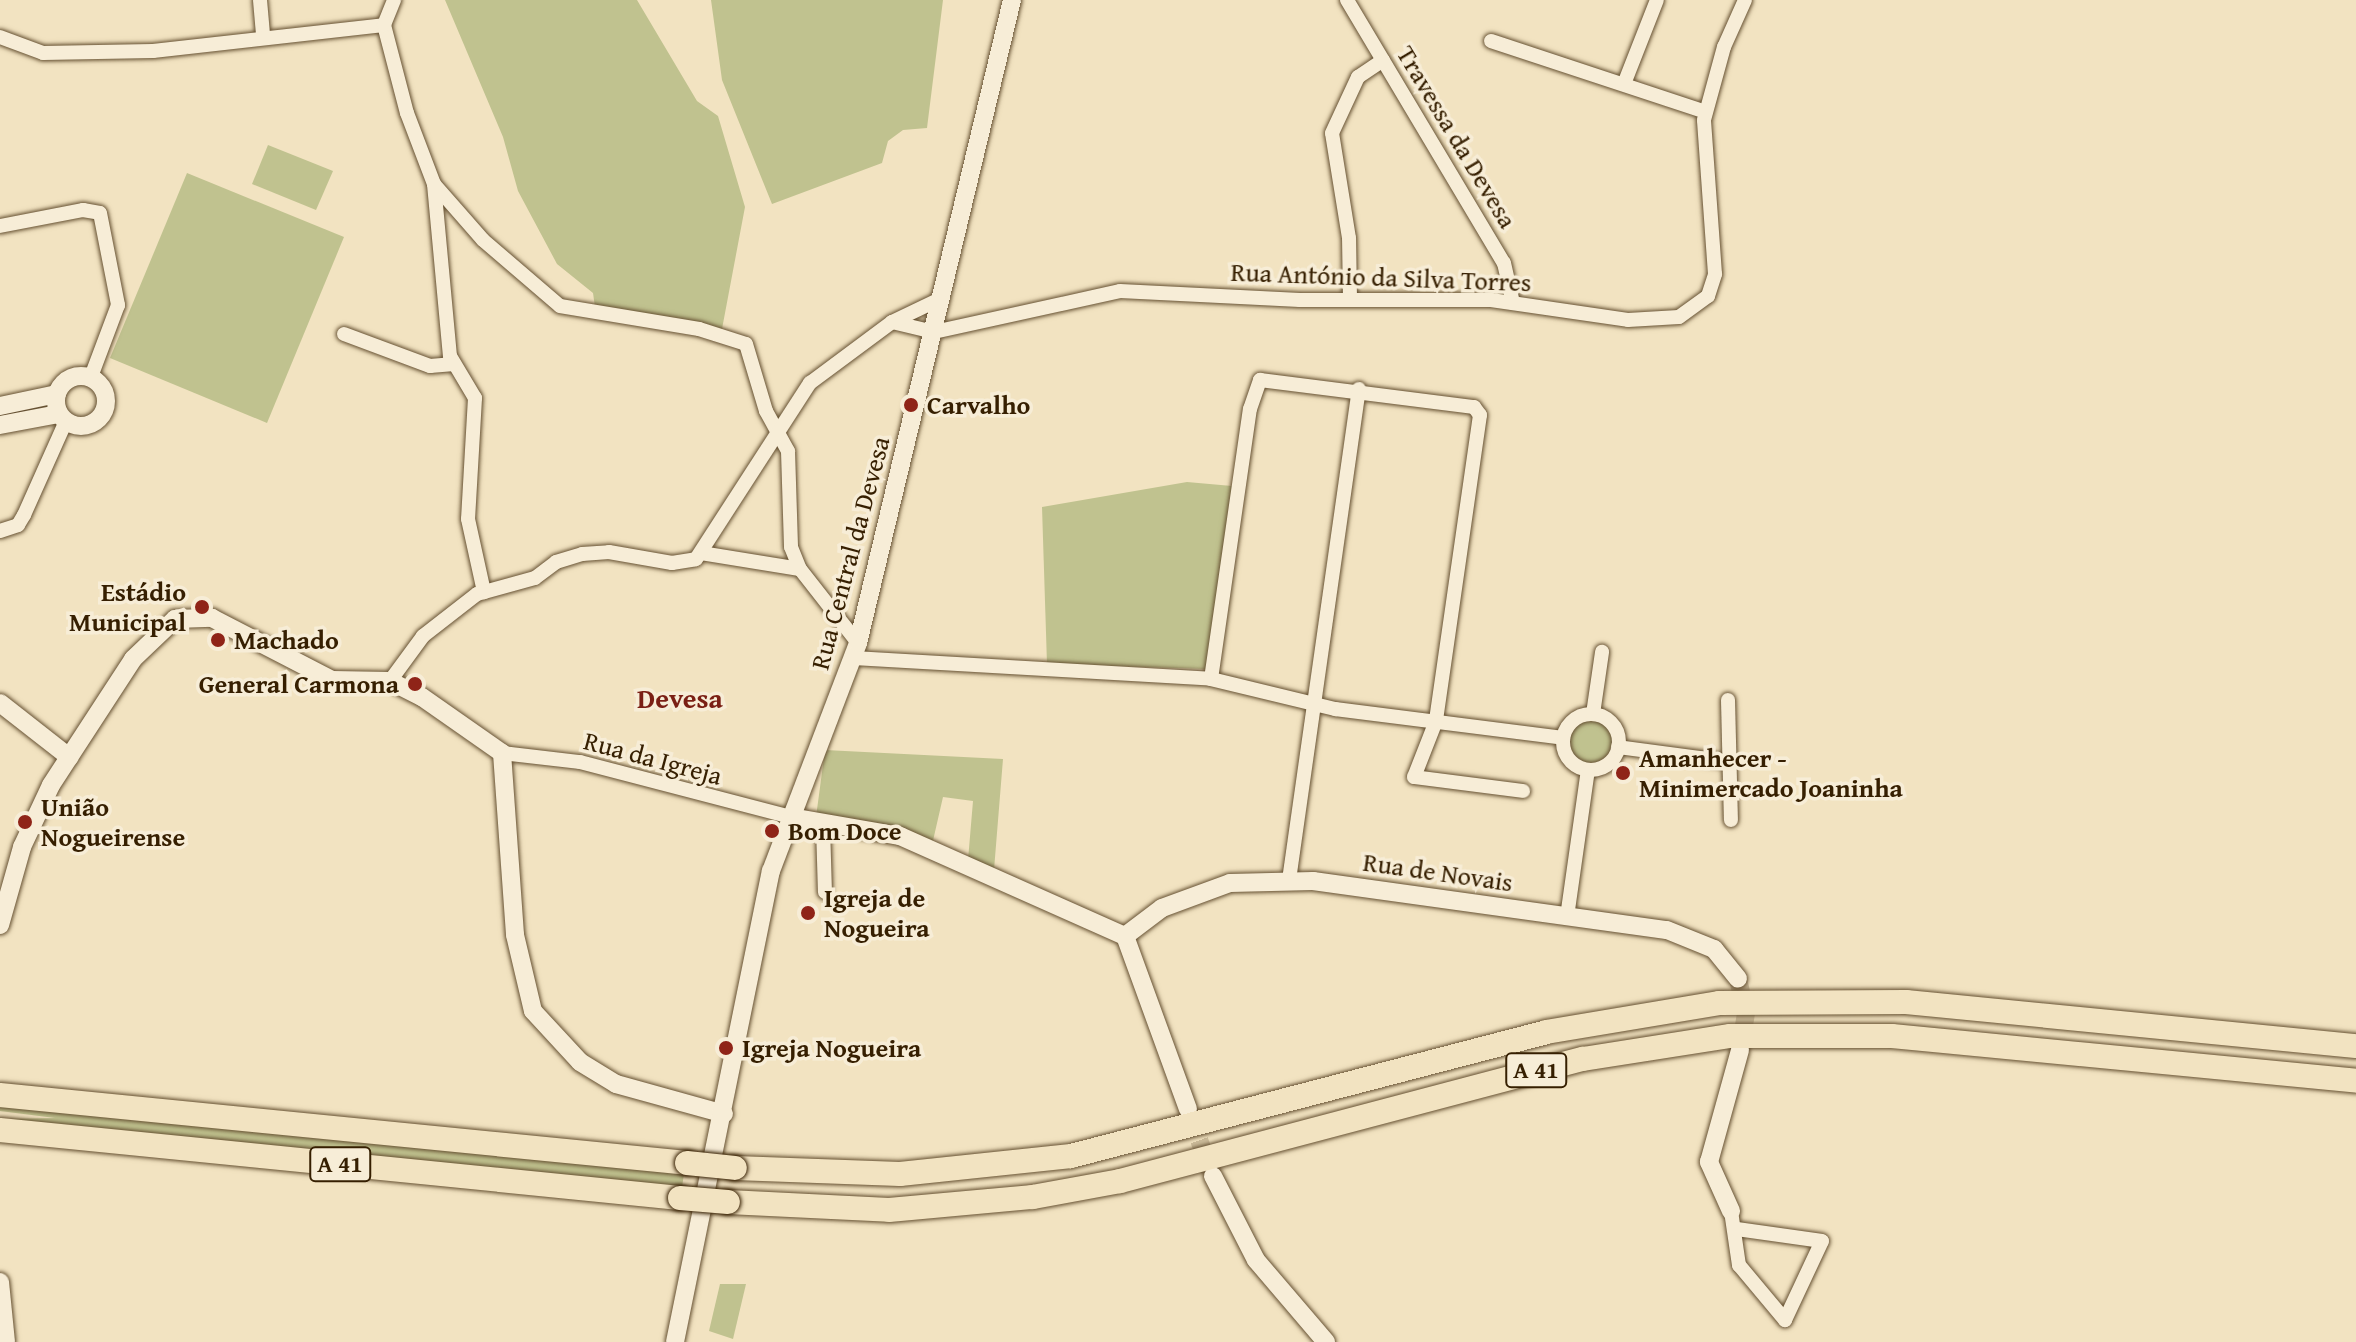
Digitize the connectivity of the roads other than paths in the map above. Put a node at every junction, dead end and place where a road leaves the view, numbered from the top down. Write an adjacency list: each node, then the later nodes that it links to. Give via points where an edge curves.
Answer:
1 (260, 0): 9 (street)
2 (394, 0): 7 (street)
3 (1012, 0): 16 (street, Rua Central da Devesa)
4 (1347, 0): 11 (street, Travessa da Devesa)
5 (1657, 0): 12 (street)
6 (1745, 0): 13 (street, Rua António da Silva Torres)
7 (384, 25): 9 (street); 14 (street, via 402,99)
8 (0, 37): 9 (street, via 43,53 72,55)
9 (263, 38)
10 (1491, 41): 12 (street)
11 (1383, 60): 17 (street, via 1358,77 1332,133 1349,238); 18 (street, Travessa da Devesa, via 1504,263)
12 (1624, 84): 13 (street)
13 (1706, 112): 18 (street, Rua António da Silva Torres, via 1705,176 1715,274 1708,296 1693,311 1654,321)
14 (434, 184): 22 (street); 29 (street, via 483,240 560,306 699,329 746,344 766,411)
15 (0, 226): 23 (street, via 83,210 100,213 118,305)
16 (942, 298): 19 (street); 20 (street, Rua Central da Devesa)
17 (1350, 299): 18 (street, Rua António da Silva Torres); 20 (street, Rua António da Silva Torres, via 1120,291)
18 (1513, 303)
19 (892, 322): 20 (street); 29 (street, via 810,383)
20 (934, 332): 34 (street, Rua Central da Devesa)
21 (344, 334): 22 (street, via 430,366)
22 (454, 364): 33 (street, via 475,398 468,519)
23 (91, 377): 25 (street, via 66,380); 27 (street, via 106,394 102,416 83,426)
24 (1359, 389): 36 (street, via 1267,378 1254,388); 40 (street); 42 (street, via 1466,405 1480,415)
25 (57, 394): 26 (street); 27 (street)
26 (0, 406)
27 (63, 418): 28 (street); 30 (street, via 24,515 18,525)
28 (0, 425)
29 (778, 428): 31 (street); 32 (street, via 788,451 787,524)
30 (0, 531)
31 (701, 553): 32 (street); 33 (street, via 672,563 609,552 582,554 556,562 535,578)
32 (800, 569): 34 (street)
33 (484, 592): 37 (street, via 423,636)
34 (855, 650): 36 (street); 50 (street, Rua Central da Devesa)
35 (1602, 652): 41 (street)
36 (1211, 679): 40 (street)
37 (390, 681): 45 (street); 46 (street, via 332,680 225,623 200,616 175,619 133,659)
38 (1728, 700): 47 (street)
39 (0, 703): 46 (street)
40 (1315, 705): 42 (street); 53 (street)
41 (1593, 714): 43 (street, via 1572,720); 44 (street, via 1613,725)
42 (1436, 721): 43 (street); 49 (street, via 1414,777)
43 (1563, 738): 48 (street, via 1570,760)
44 (1618, 747): 47 (street); 48 (street, via 1611,761)
45 (502, 753): 50 (street, Rua da Igreja, via 580,762); 64 (street, via 515,935 533,1011 580,1062 616,1084)
46 (69, 757): 56 (street, via 22,847)
47 (1730, 762): 51 (street)
48 (1588, 770): 55 (street)
49 (1523, 791)
50 (791, 817): 52 (street); 64 (street, Rua Central da Devesa, via 760,917)
51 (1731, 820)
52 (823, 826): 54 (street); 57 (street, via 900,836)
53 (1289, 880): 55 (street, Rua de Novais); 57 (street, Rua de Novais, via 1230,883 1202,891 1162,908)
54 (825, 892)
55 (1567, 917): 58 (street, Rua de Novais, via 1667,930 1714,949)
56 (0, 925)
57 (1125, 936): 63 (street)
58 (1738, 979)
59 (2356, 1046): 62 (highway, A 41, bridge, via 1906,1002 1719,1003 1546,1032 1060,1158 900,1174 735,1168)
60 (1740, 1050): 67 (street, via 1709,1162)
61 (2356, 1081): 65 (highway, A 41, bridge, via 1915,1037 1730,1036 1583,1059 1046,1195 889,1210 680,1198)
62 (0, 1095)
63 (1188, 1109)
64 (724, 1114): 70 (street, Rua Central da Devesa)
65 (0, 1130)
66 (1213, 1176): 71 (street, via 1256,1260)
67 (1734, 1220): 67 (street, via 1822,1241 1785,1320 1739,1265)
68 (0, 1282): 69 (street)
69 (6, 1342)
70 (675, 1342)
71 (1326, 1342)

